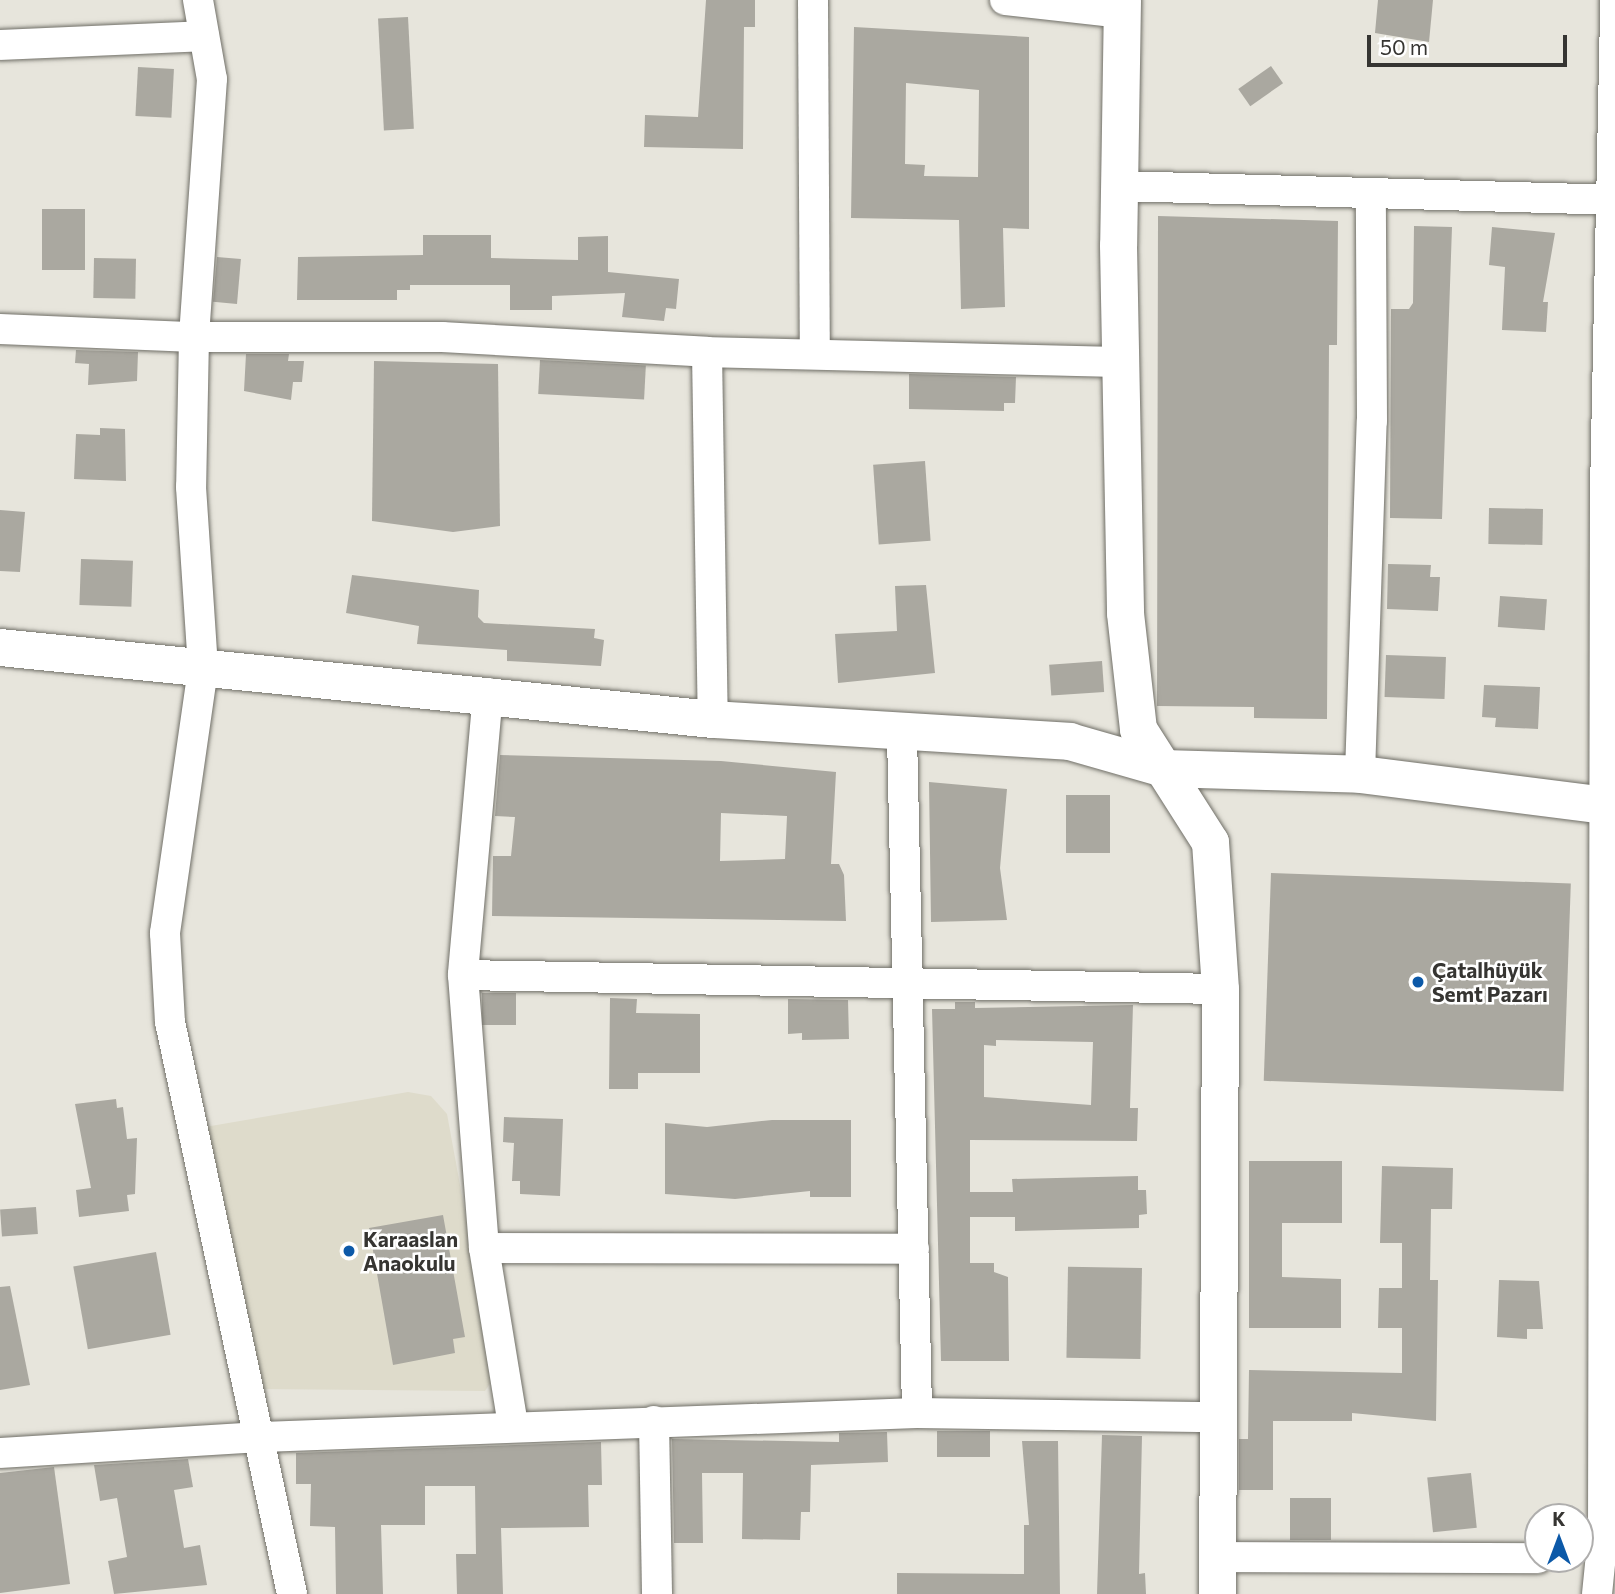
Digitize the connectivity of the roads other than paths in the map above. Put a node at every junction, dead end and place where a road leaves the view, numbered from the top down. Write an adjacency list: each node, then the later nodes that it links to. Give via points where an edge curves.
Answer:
1 (198, 0): 6 (street)
2 (813, 0): 14 (street)
3 (1005, 0): 5 (street)
4 (1615, 0): 10 (street)
5 (1121, 6): 8 (street)
6 (204, 36): 7 (street); 12 (street, via 212,79)
7 (0, 45)
8 (1119, 186): 9 (street); 15 (street)
9 (1371, 193): 10 (street); 23 (street, via 1372,421)
10 (1613, 200): 16 (street)
11 (0, 329): 12 (street)
12 (194, 337): 13 (street, via 442,337); 18 (street, via 191,487)
13 (707, 352): 14 (street); 20 (street)
14 (815, 354): 15 (street)
15 (1124, 362): 22 (street, via 1125,613 1138,729)
16 (1610, 491): 24 (street)
17 (0, 647): 18 (street)
18 (203, 670): 19 (street); 36 (street, via 165,933 170,1022)
19 (488, 693): 20 (street); 25 (street)
20 (713, 719): 21 (street)
21 (902, 734): 22 (street, via 1069,741); 26 (street)
22 (1163, 768): 23 (street); 27 (street, via 1210,842)
23 (1360, 774): 24 (street)
24 (1610, 805): 28 (street)
25 (463, 975): 26 (street); 29 (street)
26 (909, 983): 27 (street); 30 (street)
27 (1220, 989): 32 (street)
28 (1609, 1128): 33 (street)
29 (484, 1248): 30 (street); 35 (street)
30 (914, 1249): 31 (street)
31 (917, 1413): 32 (street); 34 (street)
32 (1216, 1417): 39 (street)
33 (1609, 1417): 38 (street)
34 (654, 1422): 35 (street); 43 (street)
35 (513, 1426): 36 (street)
36 (262, 1437): 37 (street); 42 (street)
37 (0, 1453)
38 (1594, 1520)
39 (1217, 1557): 40 (street); 44 (street)
40 (1524, 1558)
41 (1594, 1567): 45 (street)
42 (292, 1594)
43 (657, 1594)
44 (1217, 1594)
45 (1597, 1594)

